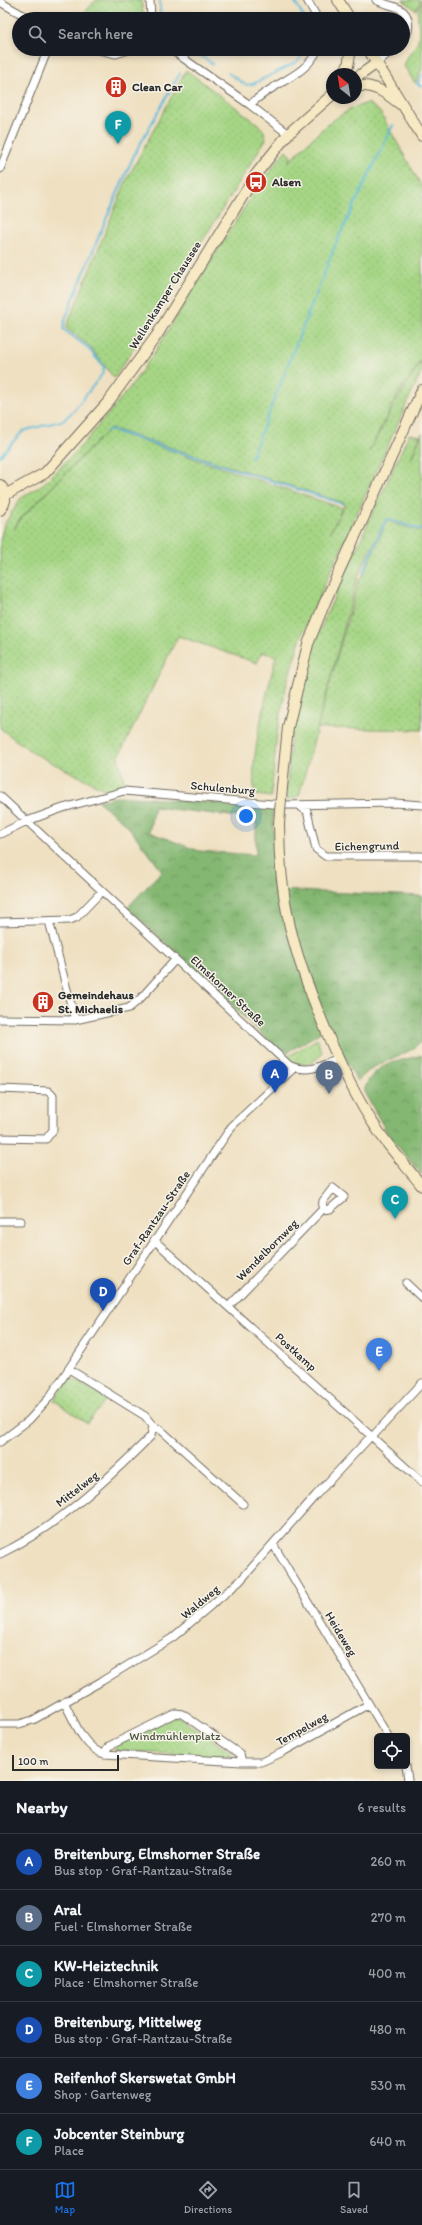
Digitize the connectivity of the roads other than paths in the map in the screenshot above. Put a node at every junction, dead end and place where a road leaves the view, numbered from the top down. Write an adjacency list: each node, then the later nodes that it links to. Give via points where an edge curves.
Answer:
1 (150, 0): 7 (street)
2 (307, 0): 8 (street)
3 (376, 0): 11 (street)
4 (0, 2): 6 (street)
5 (339, 2): 9 (main road); 10 (main road)
6 (18, 12)
7 (151, 12)
8 (314, 12)
9 (342, 12)
10 (345, 12)
11 (403, 12)
12 (45, 56): 29 (street)
13 (180, 56): 25 (street)
14 (314, 56): 25 (street, via 307,68 261,94)
15 (350, 56): 19 (main road)
16 (372, 56): 18 (main road)
17 (386, 56): 18 (street)
18 (377, 63): 20 (main road); 26 (main road)
19 (346, 68)
20 (362, 74)
21 (362, 85): 26 (main road, via 385,92)
22 (326, 97): 24 (main road)
23 (326, 101): 24 (main road)
24 (321, 104): 27 (main road, Wellenkamper Chaussee)
25 (250, 105): 27 (street)
26 (407, 110): 28 (main road)
27 (288, 134): 32 (main road, Wellenkamper Chaussee, via 246,189 157,335 109,401 45,473)
28 (422, 136)
29 (0, 169)
30 (422, 390): 46 (main road, bridge, via 308,644 288,727 279,824 283,896 301,970)
31 (0, 484): 32 (main road)
32 (6, 495): 33 (main road)
33 (0, 510)
34 (0, 796): 37 (street, Elmshorner Straße)
35 (422, 805): 36 (street, Schulenburg, via 373,803)
36 (299, 806): 37 (street, Schulenburg, via 124,791); 39 (street, Eichengrund, via 307,811 315,846 317,851 325,856)
37 (27, 821): 38 (street, Schulenburg); 40 (street, Elmshorner Straße)
38 (0, 834)
39 (422, 856)
40 (102, 891): 41 (street, via 74,919); 43 (street, Elmshorner Straße)
41 (50, 921): 42 (street); 45 (street)
42 (0, 922)
43 (175, 960): 45 (street, via 134,1005); 47 (street, Elmshorner Straße)
44 (0, 1019): 45 (street)
45 (75, 1020)
46 (337, 1058): 47 (street, via 311,1070); 50 (main road, via 376,1127)
47 (294, 1068): 54 (street, Graf-Rantzau-Straße, via 232,1126)
48 (0, 1089): 49 (street, via 48,1091 53,1096 53,1130 46,1139)
49 (0, 1138)
50 (422, 1186)
51 (322, 1210): 57 (street, Wendelbornweg)
52 (0, 1221): 53 (street)
53 (21, 1221)
54 (154, 1240): 57 (street, Postkamp); 58 (street, Graf-Rantzau-Straße)
55 (406, 1283): 56 (street)
56 (422, 1298)
57 (229, 1306): 61 (street, Postkamp)
58 (69, 1369): 60 (street, via 145,1416); 62 (street, Graf-Rantzau-Straße, via 49,1398 29,1420)
59 (422, 1383): 61 (street, Waldweg)
60 (153, 1426): 64 (street, via 161,1430); 66 (street, Mittelweg, via 151,1436 108,1478 66,1512)
61 (372, 1437): 63 (street, Postkamp); 65 (street, Waldweg)
62 (0, 1442)
63 (422, 1482)
64 (243, 1504)
65 (273, 1544): 67 (street, Waldweg, via 240,1582 172,1638); 68 (street, Heideweg)
66 (0, 1554)
67 (64, 1702): 69 (street, Waldweg, via 33,1720 19,1724); 71 (street, Tempelweg, via 89,1746 95,1752)
68 (369, 1704): 70 (street, Heideweg); 72 (street, Tempelweg, via 281,1753 261,1762)
69 (0, 1724)
70 (386, 1733)
71 (104, 1754): 72 (street, Tempelweg); 72 (street, via 110,1746 176,1713 182,1714 240,1754)
72 (242, 1762)
73 (406, 1769): 74 (street)
74 (408, 1780)

